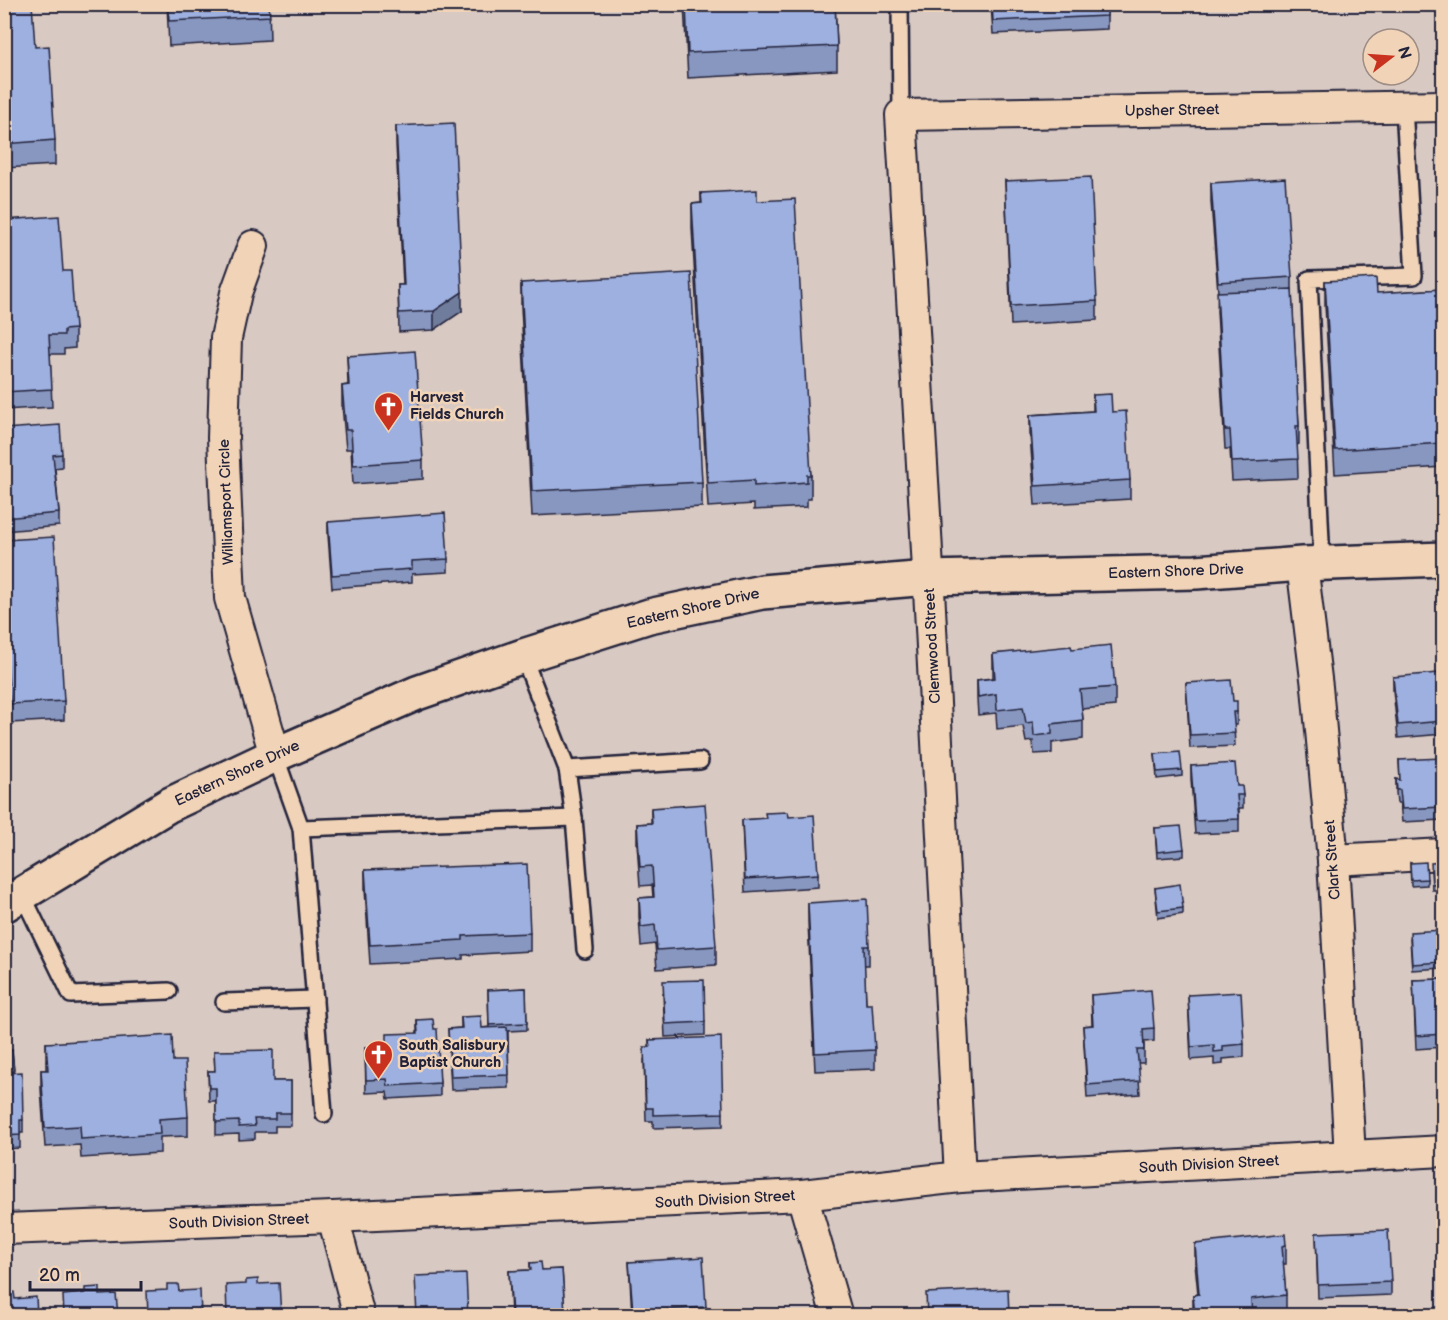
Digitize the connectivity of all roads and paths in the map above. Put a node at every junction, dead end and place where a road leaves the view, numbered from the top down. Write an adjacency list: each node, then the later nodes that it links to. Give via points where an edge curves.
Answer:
1 (900, 4): 4 (lane)
2 (1443, 106): 3 (street, Upsher Street)
3 (1404, 107): 4 (street, Upsher Street); 7 (lane, via 1413,276 1309,279)
4 (901, 115): 8 (street, Clemwood Street)
5 (253, 246): 10 (street, Williamsport Circle, via 236,293 226,338 223,438 230,598)
6 (1443, 560): 7 (street, Eastern Shore Drive)
7 (1312, 564): 8 (street, Eastern Shore Drive, via 1196,572); 16 (street, Clark Street, via 1317,687)
8 (928, 578): 9 (street, Eastern Shore Drive, via 762,592 649,616); 25 (street, Clemwood Street)
9 (523, 656): 10 (street, Eastern Shore Drive, via 417,693); 12 (lane)
10 (275, 755): 14 (lane); 17 (street, Eastern Shore Drive, via 169,805)
11 (700, 761): 12 (lane)
12 (567, 769): 13 (lane)
13 (574, 818): 14 (lane); 18 (lane)
14 (302, 828): 20 (lane)
15 (1443, 854): 16 (street)
16 (1333, 860): 24 (street, Clark Street)
17 (13, 899): 19 (lane, via 71,996)
18 (585, 950)
19 (169, 991)
20 (315, 999): 21 (lane); 22 (lane)
21 (224, 1002)
22 (324, 1114)
23 (1443, 1151): 24 (street, South Division Street)
24 (1350, 1156): 25 (street, South Division Street)
25 (960, 1177): 26 (street, South Division Street)
26 (802, 1195): 27 (street, South Division Street); 30 (street)
27 (333, 1217): 28 (street, South Division Street); 29 (street)
28 (4, 1229)
29 (359, 1316)
30 (837, 1316)

